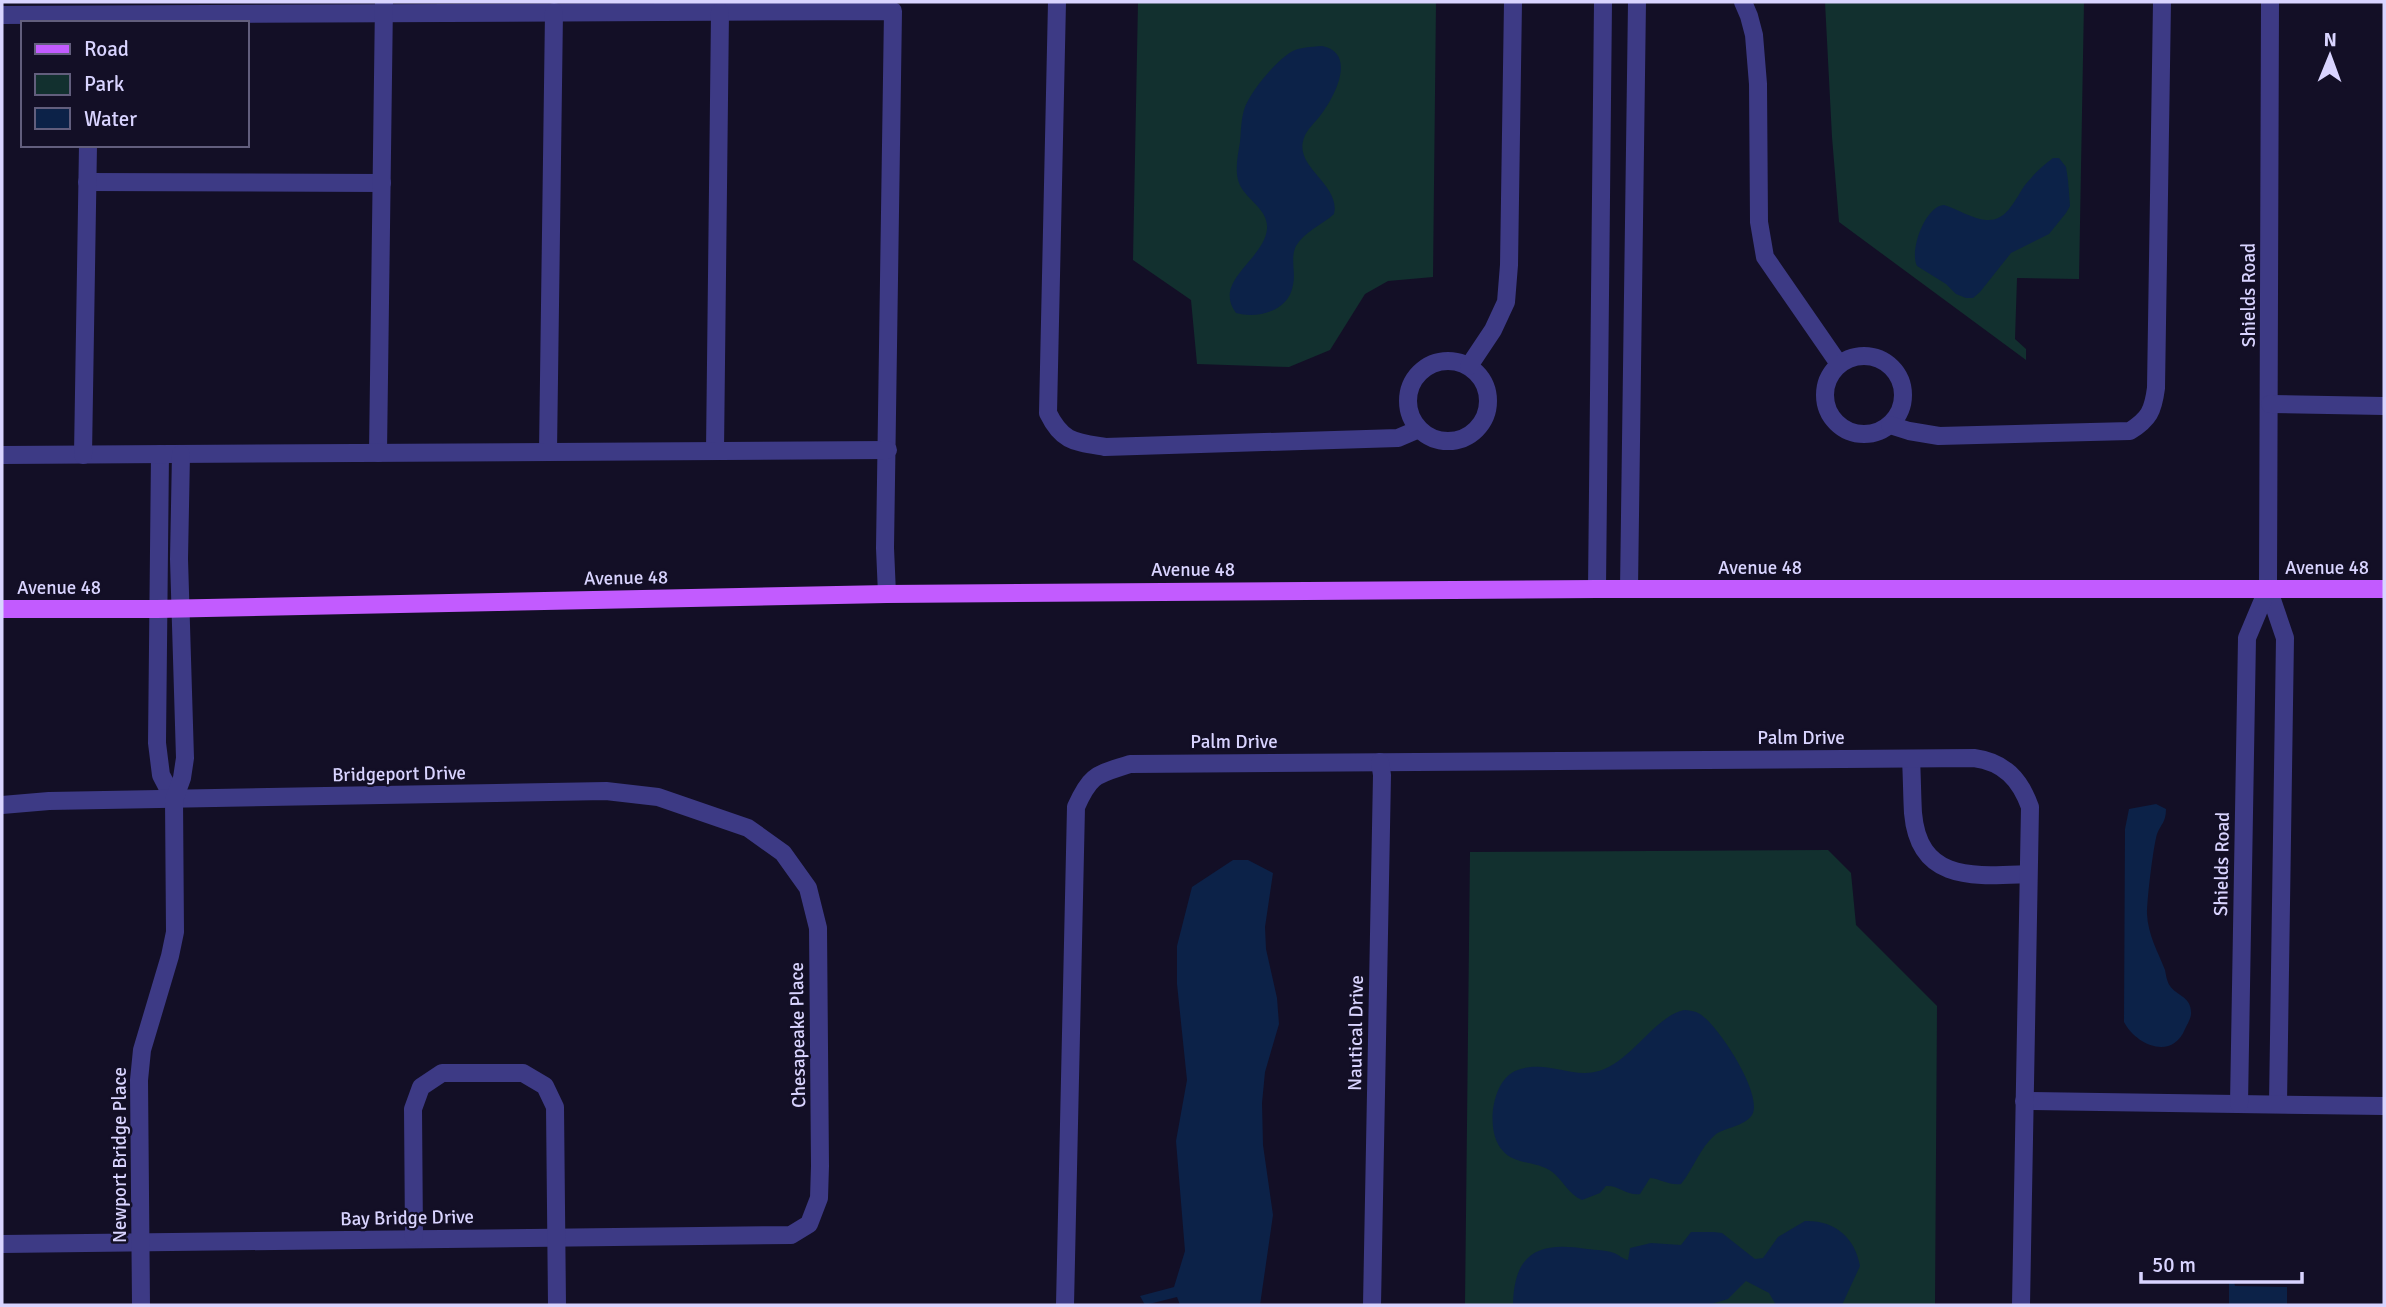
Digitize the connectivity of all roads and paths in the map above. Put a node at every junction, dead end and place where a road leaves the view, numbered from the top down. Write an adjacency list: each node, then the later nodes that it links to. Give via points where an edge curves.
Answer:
1 (1057, 2): 21 (street, via 1048,413 1056,429 1072,442 1105,447 1398,438)
2 (1513, 2): 17 (street, via 1506,302)
3 (1603, 2): 31 (street)
4 (1637, 2): 32 (street)
5 (1743, 2): 16 (street, via 1754,35 1759,222 1765,257)
6 (2162, 2): 20 (street, via 2156,388 2146,421 2130,431 1939,436)
7 (2270, 2): 18 (street, Shields Road)
8 (384, 8): 9 (street); 12 (street); 15 (street)
9 (554, 12): 10 (street); 24 (street)
10 (720, 12): 22 (street, via 893,11); 23 (street)
11 (2, 15): 12 (street)
12 (89, 19)
13 (88, 147): 14 (street)
14 (87, 182): 15 (street); 29 (street)
15 (382, 183): 25 (street)
16 (1839, 364): 20 (street, via 1864,355 1878,358 1898,375 1903,402); 20 (street, via 1825,385 1824,397 1833,420 1854,433 1879,432)
17 (1469, 366): 21 (street, via 1444,361 1420,371 1408,394 1408,407); 21 (street, via 1486,387 1486,414 1480,425 1470,435 1444,441)
18 (2270, 404): 19 (street); 30 (street, Shields Road)
19 (2384, 406)
20 (1890, 425)
21 (1419, 429)
22 (888, 450): 23 (street); 34 (street)
23 (715, 451): 24 (street)
24 (548, 452): 25 (street)
25 (378, 453): 27 (street)
26 (160, 454): 27 (street); 29 (street); 37 (street, Newport Bridge Place)
27 (181, 454): 35 (street, Newport Bridge Place)
28 (2, 455): 29 (street)
29 (83, 455)
30 (2268, 588): 32 (main road, Avenue 48); 33 (main road, Avenue 48); 47 (street, Shields Road, via 2247,638); 48 (street, Shields Road, via 2285,638)
31 (1597, 589): 32 (main road, Avenue 48); 34 (main road, Avenue 48)
32 (1629, 589)
33 (2384, 589)
34 (887, 594): 35 (main road, Avenue 48)
35 (182, 608): 37 (main road, Avenue 48); 39 (street, Newport Bridge Place)
36 (2, 609): 37 (main road, Avenue 48)
37 (157, 609): 38 (street, Newport Bridge Place)
38 (157, 743): 39 (street); 42 (street, Newport Bridge Place, via 161,775)
39 (184, 743): 42 (street, Newport Bridge Place, via 182,778)
40 (1911, 759): 41 (street, Palm Drive); 45 (street, via 1915,828 1929,857 1953,872); 45 (street, Palm Drive, via 1989,760 2017,779 2029,807)
41 (1380, 762): 57 (street, Palm Drive, via 1130,764 1097,774 1083,790 1076,807); 58 (street, Nautical Drive)
42 (174, 800): 43 (street, Bridgeport Drive); 44 (street, Bridgeport Drive, via 606,791 658,797 713,814 748,828); 53 (street, Newport Bridge Place, via 175,932 142,1050 139,1080)
43 (2, 805)
44 (783, 853): 50 (street, Chesapeake Place, via 808,888 818,928 820,1166 819,1198)
45 (2028, 874): 46 (street, Palm Drive)
46 (2024, 1101): 47 (street); 59 (street, Palm Drive)
47 (2239, 1104): 48 (street)
48 (2278, 1104): 49 (street)
49 (2384, 1106)
50 (809, 1224): 52 (street, Bay Bridge Drive, via 791,1235 762,1237)
51 (414, 1238): 52 (street, Bay Bridge Drive); 52 (street, via 413,1110 421,1087 442,1073 523,1073 545,1086 555,1107); 53 (street, Bay Bridge Drive)
52 (556, 1238): 56 (street)
53 (141, 1241): 54 (street, Bay Bridge Drive); 55 (street, Newport Bridge Place)
54 (2, 1244)
55 (141, 1305)
56 (557, 1305)
57 (1065, 1305)
58 (1372, 1305)
59 (2021, 1305)

